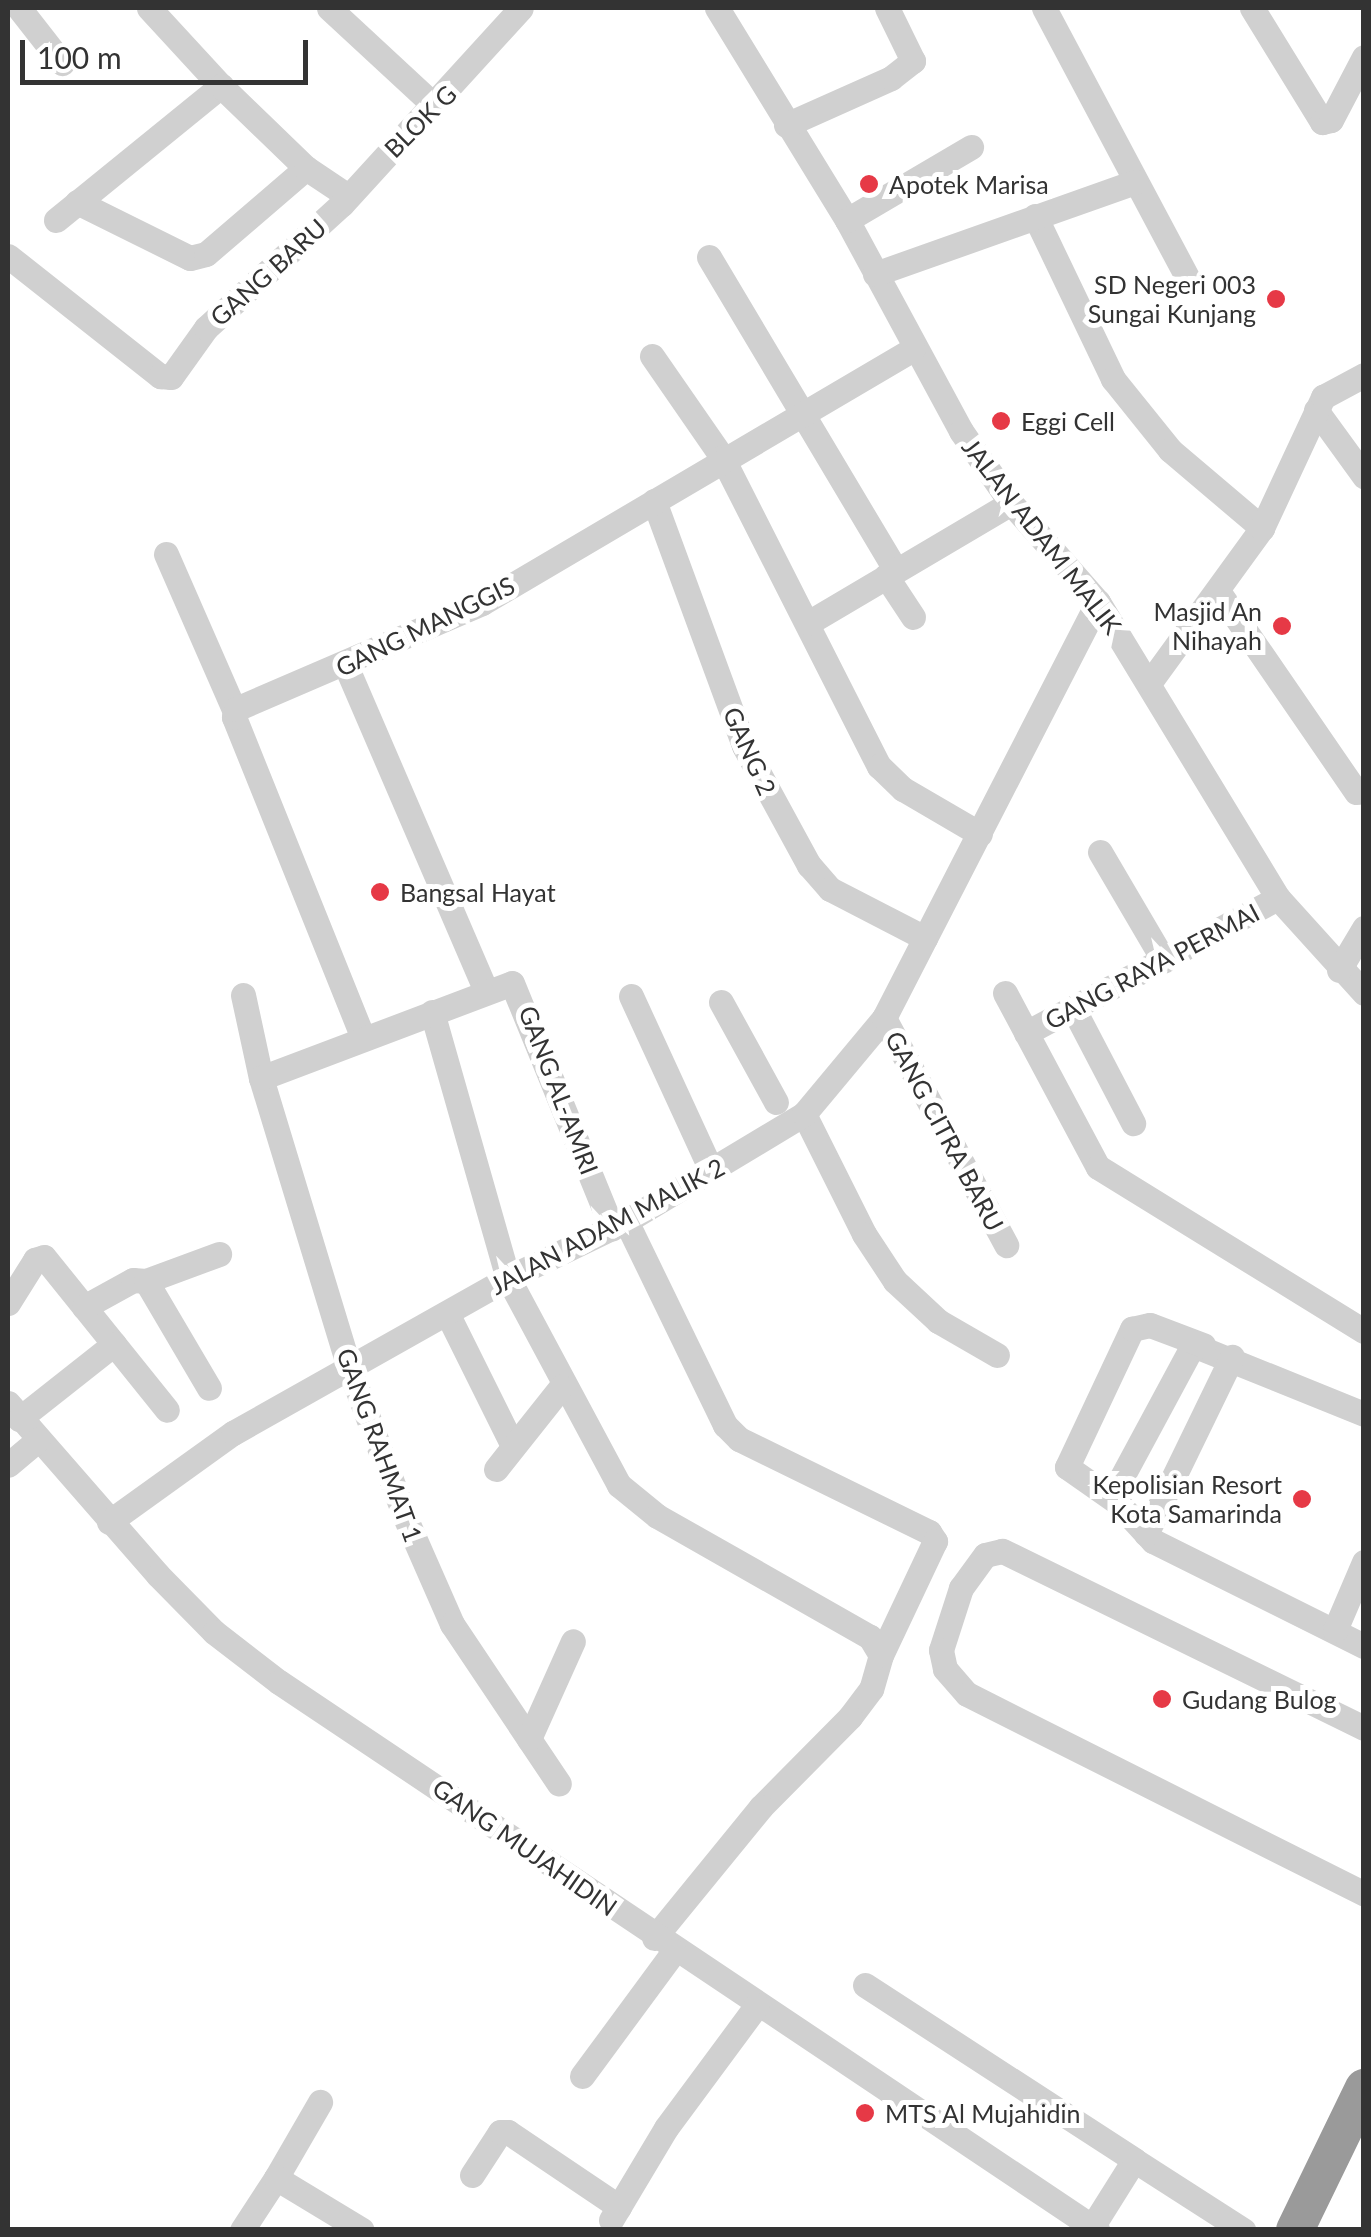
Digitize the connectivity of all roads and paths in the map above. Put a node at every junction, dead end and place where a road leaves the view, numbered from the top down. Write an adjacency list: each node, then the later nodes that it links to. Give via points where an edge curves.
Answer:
1 (19, 8): 10 (street)
2 (150, 8): 11 (street)
3 (329, 8): 12 (street)
4 (521, 8): 12 (street, BLOK G)
5 (717, 8): 13 (street, JALAN ADAM MALIK)
6 (887, 8): 13 (street, via 913,61 891,78)
7 (1044, 8): 16 (street)
8 (1252, 8): 9 (street, via 1322,122 1330,120)
9 (1364, 57)
10 (62, 63)
11 (221, 86): 15 (street); 18 (street)
12 (435, 106): 17 (street, BLOK G)
13 (786, 125): 21 (street, JALAN ADAM MALIK)
14 (971, 146): 21 (street)
15 (306, 168): 17 (street); 18 (street, via 197,257 182,256)
16 (1135, 182): 19 (street); 25 (street)
17 (345, 194): 22 (street, GANG BARU, via 330,216 206,328 171,378)
18 (77, 202): 20 (street)
19 (1035, 216): 24 (street); 35 (street, via 1122,391 1170,450)
20 (56, 220)
21 (847, 220): 24 (street, JALAN ADAM MALIK)
22 (8, 256)
23 (709, 258): 30 (street)
24 (876, 274): 26 (street, JALAN ADAM MALIK)
25 (1192, 285)
26 (913, 350): 30 (street, GANG MANGGIS); 34 (street, JALAN ADAM MALIK)
27 (652, 356): 31 (street)
28 (1364, 375): 29 (street, via 1335,386)
29 (1316, 410): 32 (street); 35 (street)
30 (797, 413): 31 (street, GANG MANGGIS); 37 (street)
31 (722, 457): 33 (street, GANG MANGGIS); 41 (street)
32 (1364, 476)
33 (654, 501): 42 (street, GANG MANGGIS, via 482,603); 50 (street, GANG 2, via 744,746 809,865 830,889)
34 (1010, 503): 37 (street); 39 (street, JALAN ADAM MALIK)
35 (1262, 528): 38 (street)
36 (166, 554): 44 (street)
37 (891, 574): 40 (street); 41 (street)
38 (1218, 591): 43 (street); 45 (street)
39 (1098, 602): 43 (street, JALAN ADAM MALIK); 46 (street, JALAN ADAM MALIK 2)
40 (913, 617)
41 (808, 623): 46 (street, via 879,766 902,789)
42 (346, 666): 44 (street, GANG MANGGIS); 53 (street)
43 (1150, 682): 48 (street, JALAN ADAM MALIK)
44 (235, 712): 63 (street)
45 (1356, 792)
46 (980, 834): 50 (street, JALAN ADAM MALIK 2)
47 (1100, 852): 51 (street)
48 (1278, 898): 51 (street, GANG RAYA PERMAI); 52 (street, JALAN ADAM MALIK)
49 (1364, 928): 52 (street)
50 (925, 938): 61 (street, JALAN ADAM MALIK 2)
51 (1164, 961): 59 (street, GANG RAYA PERMAI)
52 (1339, 970): 55 (street, JALAN ADAM MALIK)
53 (485, 988): 60 (street, GANG AL-AMRI); 68 (street, GANG AL-AMRI, via 512,982 520,988)
54 (1005, 992): 62 (street)
55 (1364, 993)
56 (243, 996): 64 (street, GANG RAHMAT 1)
57 (631, 996): 67 (street)
58 (721, 1002): 65 (street)
59 (1073, 1008): 62 (street, GANG RAYA PERMAI); 66 (street)
60 (432, 1012): 63 (street, GANG AL-AMRI); 71 (street)
61 (884, 1018): 65 (street, JALAN ADAM MALIK 2); 69 (street, GANG CITRA BARU)
62 (1026, 1034): 76 (street, via 1098,1167)
63 (363, 1038): 64 (street, GANG AL-AMRI)
64 (261, 1078): 81 (street, GANG RAHMAT 1)
65 (787, 1113): 67 (street, JALAN ADAM MALIK 2); 79 (street, via 895,1280 938,1322)
66 (1133, 1122)
67 (710, 1170): 68 (street, JALAN ADAM MALIK 2)
68 (620, 1225): 71 (street, JALAN ADAM MALIK 2); 98 (street, via 725,1426 739,1439 929,1532 935,1541)
69 (1006, 1244)
70 (218, 1254): 72 (street)
71 (508, 1278): 75 (street, JALAN ADAM MALIK 2); 82 (street)
72 (146, 1281): 74 (street, via 133,1280); 83 (street)
73 (8, 1303): 74 (street, via 42,1256)
74 (84, 1307): 77 (street)
75 (446, 1313): 81 (street, JALAN ADAM MALIK 2); 88 (street)
76 (1364, 1331)
77 (114, 1344): 84 (street); 85 (street)
78 (1202, 1345): 80 (street); 91 (street, via 1186,1348 1129,1456); 91 (street, via 1150,1325 1132,1329 1067,1467)
79 (996, 1355)
80 (1232, 1357): 86 (street); 93 (street)
81 (350, 1368): 92 (street, JALAN ADAM MALIK 2, via 233,1434); 100 (street, GANG RAHMAT 1, via 452,1624)
82 (562, 1387): 88 (street); 98 (street, via 610,1473 639,1505 870,1637)
83 (210, 1388)
84 (167, 1410)
85 (13, 1411): 87 (street, GANG MUJAHIDIN)
86 (1364, 1414)
87 (39, 1439): 89 (street); 92 (street, GANG MUJAHIDIN)
88 (512, 1444): 90 (street)
89 (8, 1465)
90 (496, 1469)
91 (1117, 1502): 93 (street)
92 (109, 1522): 103 (street, GANG MUJAHIDIN, via 214,1632 279,1682 351,1724)
93 (1146, 1534): 95 (street)
94 (1364, 1562): 95 (street)
95 (1335, 1630): 97 (street)
96 (573, 1642): 100 (street)
97 (1364, 1646)
98 (881, 1656): 103 (street, via 871,1689 850,1717 762,1807)
99 (1364, 1728): 102 (street, via 1002,1551 985,1555 961,1588 941,1650 945,1669 966,1694)
100 (529, 1739): 101 (street, GANG RAHMAT 1)
101 (559, 1784)
102 (1364, 1894)
103 (664, 1945): 105 (street, GANG MUJAHIDIN); 106 (street)
104 (865, 1985): 109 (street)
105 (756, 2005): 110 (street, via 666,2128 615,2214 508,2132 500,2132); 112 (street, GANG MUJAHIDIN)
106 (582, 2076)
107 (1364, 2088): 116 (highway)
108 (320, 2102): 111 (street)
109 (1134, 2160): 112 (street); 115 (street)
110 (472, 2175)
111 (276, 2178): 113 (street); 114 (street)
112 (1094, 2228)
113 (242, 2230)
114 (362, 2230)
115 (1243, 2230)
116 (1295, 2230)

